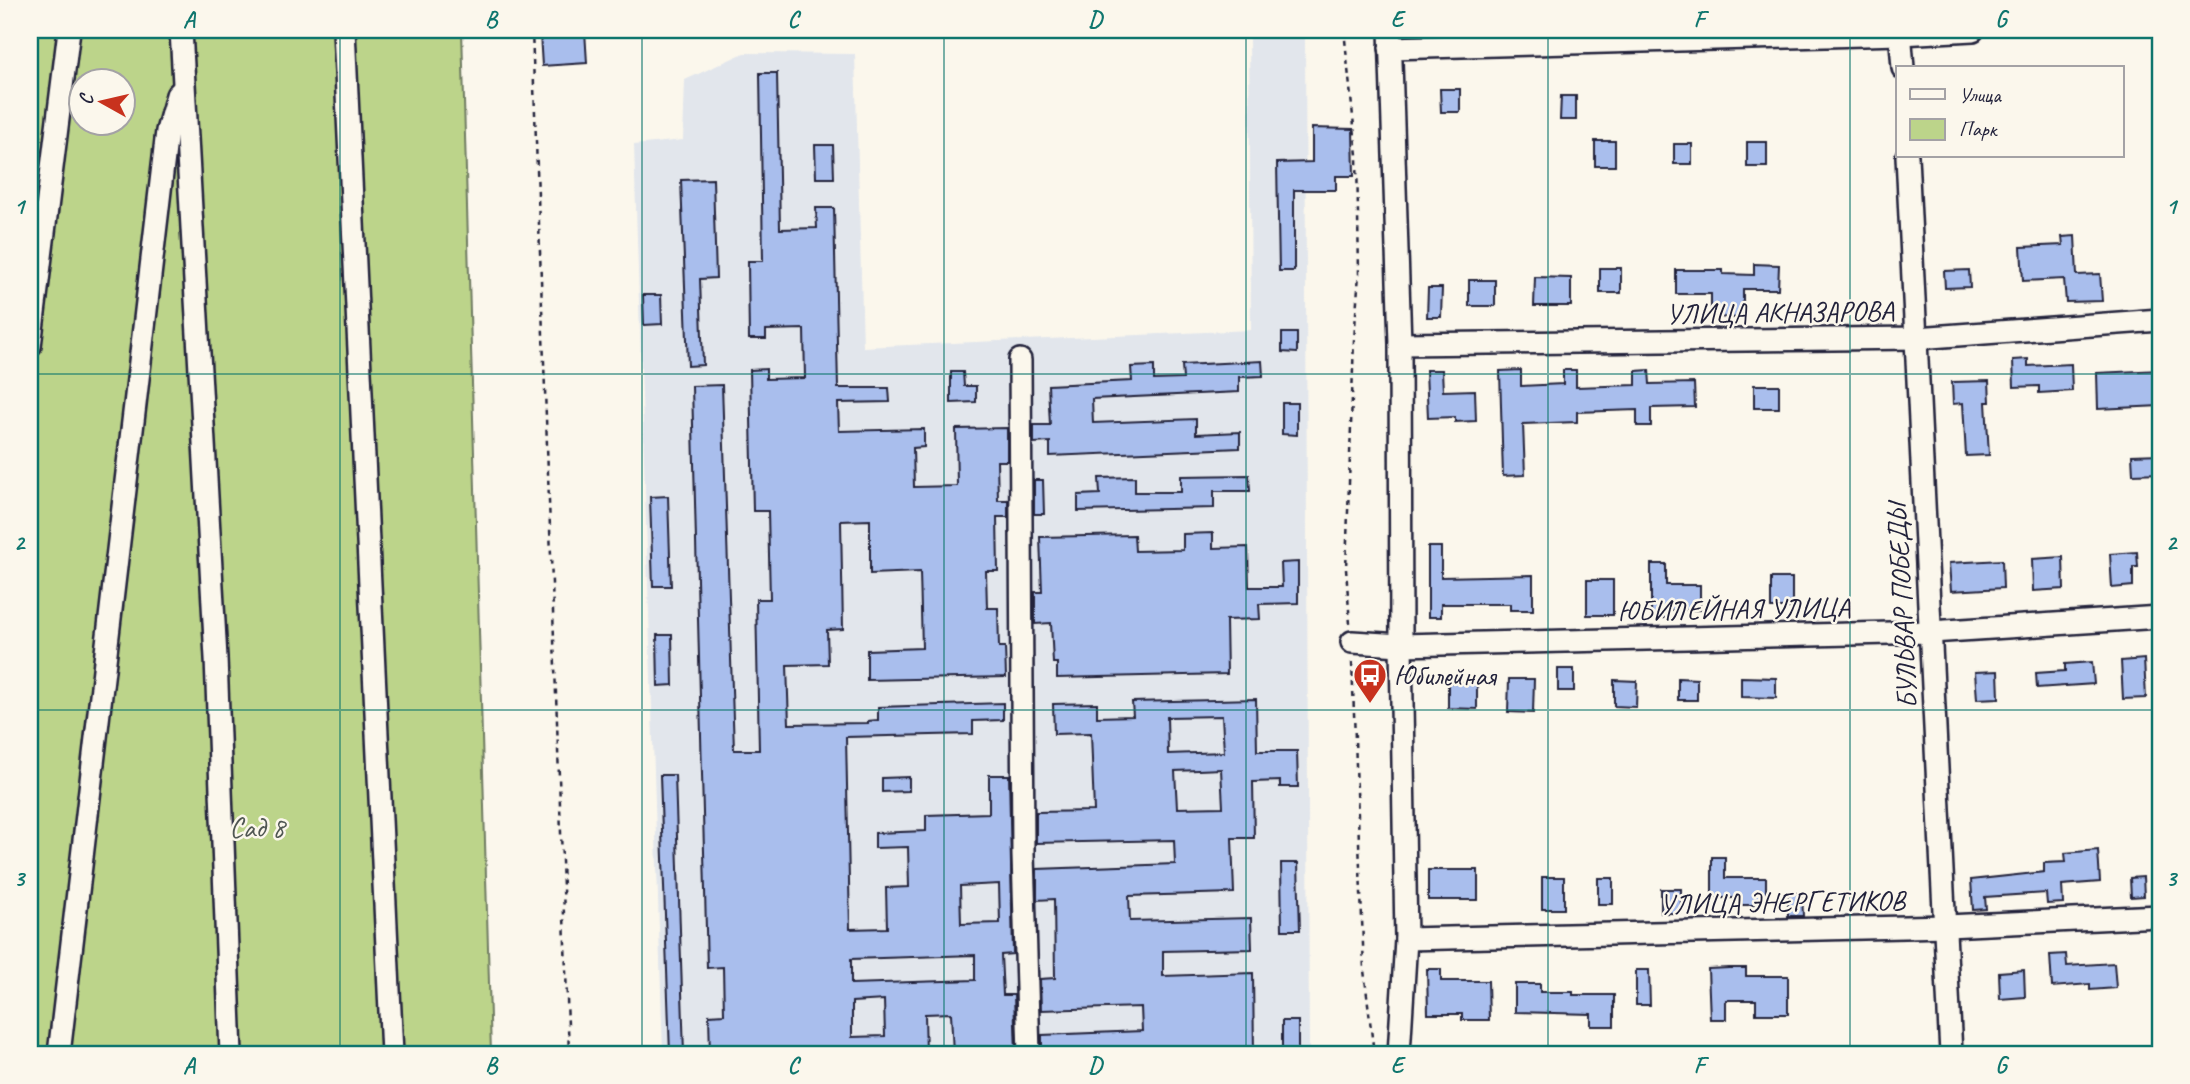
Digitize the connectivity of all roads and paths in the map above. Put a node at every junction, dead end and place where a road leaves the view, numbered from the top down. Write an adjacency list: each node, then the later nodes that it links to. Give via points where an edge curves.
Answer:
1 (69, 30): 12 (street)
2 (181, 30): 10 (street)
3 (344, 30): 27 (street)
4 (532, 30): 28 (path)
5 (1344, 30): 20 (path, via 1357,155 1359,274 1346,569)
6 (1973, 30): 7 (street)
7 (1901, 32): 8 (street); 9 (street)
8 (1390, 39): 15 (street)
9 (1903, 66)
10 (184, 87): 25 (street, via 177,95 167,131); 26 (street, via 216,658)
11 (1907, 158): 14 (street, БУЛЬВАР ПОБЕДЫ)
12 (39, 199): 16 (street)
13 (2160, 320): 14 (street, УЛИЦА АКНАЗАРОВА)
14 (1917, 338): 15 (street, УЛИЦА АКНАЗАРОВА); 19 (street, БУЛЬВАР ПОБЕДЫ)
15 (1400, 344): 21 (street)
16 (30, 345)
17 (1020, 360): 29 (street)
18 (2160, 617): 19 (street, ЮБИЛЕЙНАЯ УЛИЦА)
19 (1931, 632): 21 (street, ЮБИЛЕЙНАЯ УЛИЦА); 23 (street, БУЛЬВАР ПОБЕДЫ)
20 (1352, 642): 21 (street, ЮБИЛЕЙНАЯ УЛИЦА); 30 (path, via 1364,970)
21 (1401, 645): 24 (street)
22 (2160, 916): 23 (street, УЛИЦА ЭНЕРГЕТИКОВ)
23 (1947, 926): 24 (street, УЛИЦА ЭНЕРГЕТИКОВ); 32 (street, БУЛЬВАР ПОБЕДЫ)
24 (1406, 939): 31 (street)
25 (59, 1054)
26 (231, 1054)
27 (392, 1054)
28 (569, 1054)
29 (1029, 1054)
30 (1374, 1054)
31 (1399, 1054)
32 (1951, 1054)

